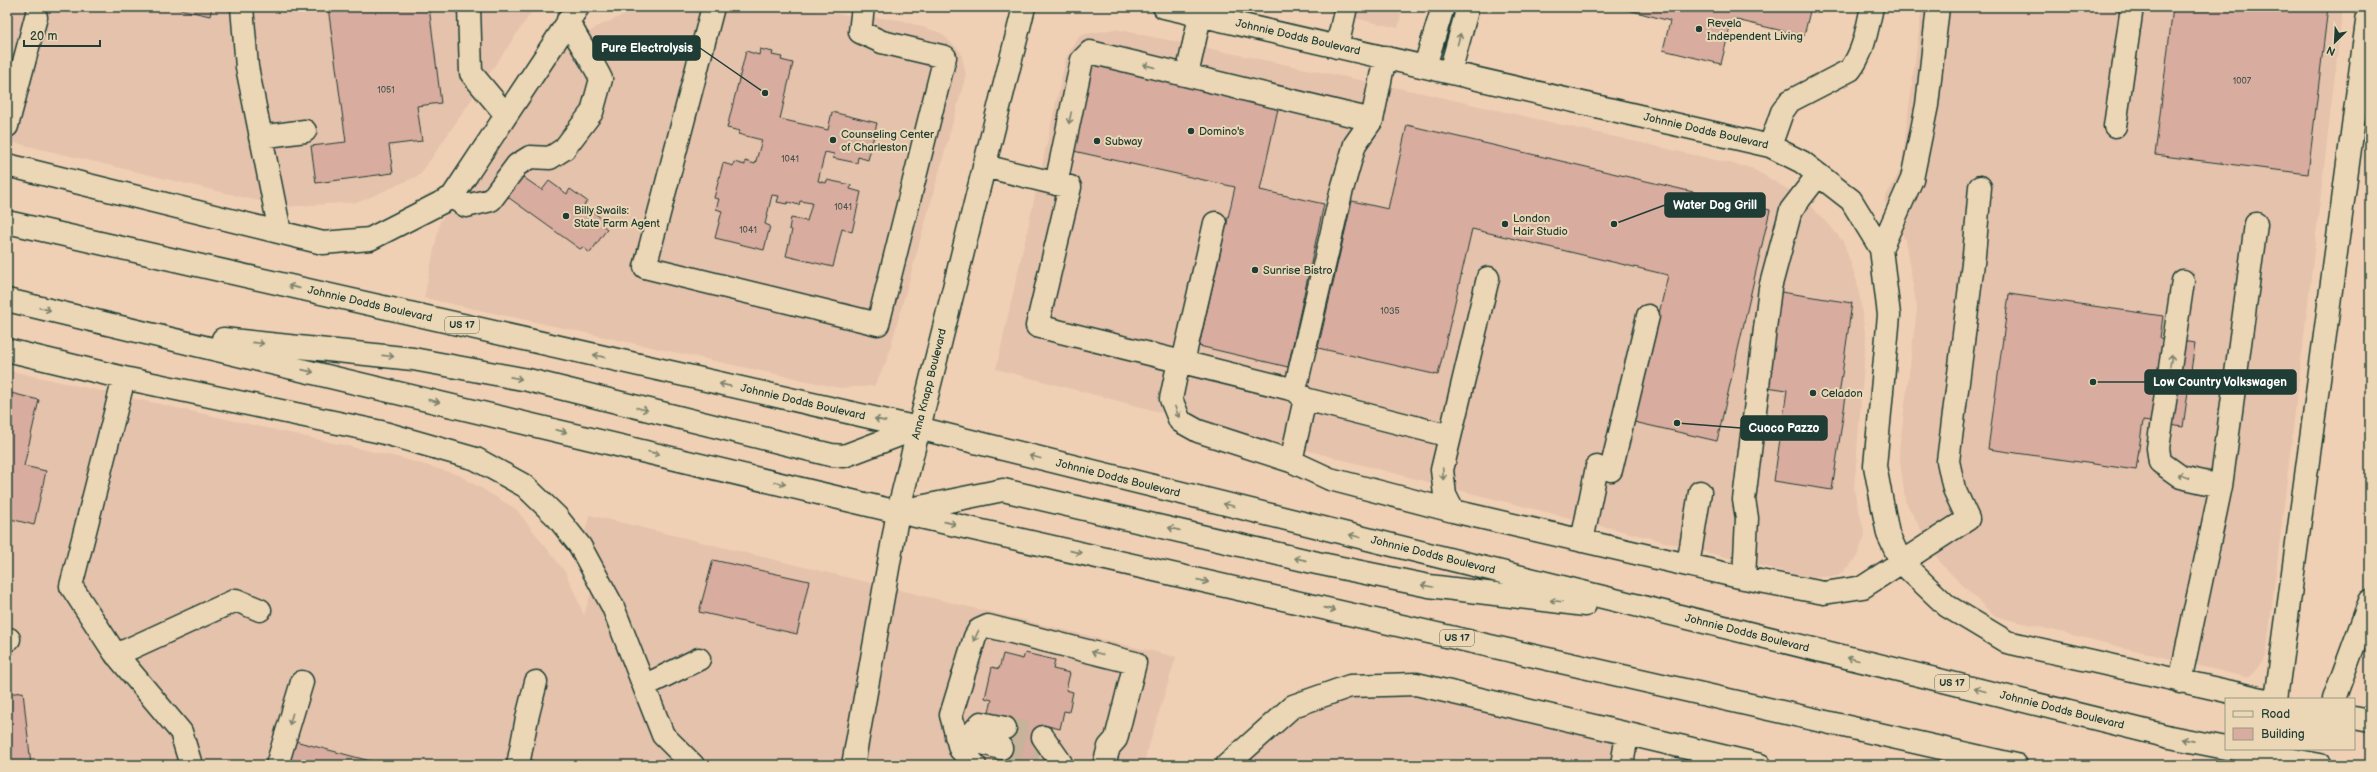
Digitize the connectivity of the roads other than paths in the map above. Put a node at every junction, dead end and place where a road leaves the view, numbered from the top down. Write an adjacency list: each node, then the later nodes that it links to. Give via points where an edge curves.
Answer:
1 (242, 7): 27 (main road, via 247,67)
2 (469, 7): 22 (main road, via 471,73)
3 (713, 7): 4 (main road, via 645,267 878,324 945,57 882,42 860,32)
4 (863, 7)
5 (1024, 7): 30 (main road, Anna Knapp Boulevard)
6 (1164, 7): 14 (main road, Johnnie Dodds Boulevard)
7 (1346, 7): 17 (main road)
8 (1443, 7): 19 (main road)
9 (1464, 7): 20 (main road, one-way to 9, via 1466,14)
10 (1872, 7): 28 (main road, via 1857,62 1850,70 1790,101 1782,112)
11 (1938, 7): 39 (main road, via 1927,105 1912,179)
12 (2132, 7): 25 (main road)
13 (2370, 7): 70 (main road)
14 (1201, 11): 17 (main road, Johnnie Dodds Boulevard); 21 (main road)
15 (573, 14): 22 (main road); 34 (main road, via 577,41 590,56 601,79 592,112 564,149 550,158 530,157 517,165 491,200 466,206)
16 (36, 17): 24 (main road)
17 (1337, 46): 18 (main road, Johnnie Dodds Boulevard)
18 (1385, 57): 19 (main road, Johnnie Dodds Boulevard); 23 (main road)
19 (1425, 66): 20 (main road, Johnnie Dodds Boulevard)
20 (1450, 72): 28 (main road, Johnnie Dodds Boulevard)
21 (1187, 75): 23 (main road); 32 (main road, one-way to 32, via 1090,52 1082,60)
22 (506, 115): 34 (main road)
23 (1372, 120): 48 (main road, via 1355,144 1341,193)
24 (7, 126)
25 (2115, 126)
26 (305, 130): 27 (main road)
27 (260, 137): 38 (main road)
28 (1770, 146): 31 (main road, Johnnie Dodds Boulevard, via 1802,162)
29 (7, 165): 38 (main road)
30 (984, 166): 32 (main road); 49 (main road, Anna Knapp Boulevard)
31 (1818, 175): 39 (main road, Johnnie Dodds Boulevard, via 1851,200); 59 (main road, via 1791,210 1770,288 1744,500 1747,518)
32 (1056, 184): 46 (main road, via 1070,187 1037,326)
33 (1980, 187): 57 (main road, via 1948,461 1954,489 1968,519)
34 (452, 196): 38 (main road, via 370,239 323,243)
35 (7, 222): 49 (main road, Johnnie Dodds Boulevard / US 17, one-way to 35)
36 (1215, 223): 46 (main road)
37 (2256, 224): 52 (main road)
38 (280, 232)
39 (1881, 249): 57 (main road, Johnnie Dodds Boulevard, via 1889,314 1875,466 1888,534)
40 (1488, 278): 50 (main road)
41 (2183, 281): 52 (main road, one-way to 41, via 2181,477 2160,462 2158,448)
42 (7, 300): 44 (main road, US 17, one-way to 44)
43 (1648, 316): 56 (main road)
44 (136, 331): 49 (main road, one-way to 49, via 413,359 528,380 831,455 844,456); 54 (main road, US 17, one-way to 54)
45 (7, 350): 47 (main road)
46 (1181, 361): 48 (main road); 51 (main road, one-way to 51, via 1171,399 1180,421 1198,431)
47 (124, 378): 63 (main road, via 72,586); 68 (main road, via 381,432 476,459 525,486 557,517 580,546 613,607)
48 (1300, 395): 50 (main road); 51 (main road)
49 (918, 428): 54 (main road, Anna Knapp Boulevard); 62 (main road, Johnnie Dodds Boulevard / US 17, one-way to 49)
50 (1450, 436): 55 (main road, one-way to 55, via 1442,470 1445,494)
51 (1291, 460): 55 (main road, via 1330,479)
52 (2220, 486): 67 (main road)
53 (1700, 492): 58 (main road)
54 (898, 512): 62 (main road, one-way to 54, via 1429,586 1317,563 1003,490); 84 (main road, Anna Knapp Boulevard); 90 (main road, US 17, one-way to 90)
55 (1453, 512): 56 (main road)
56 (1582, 541): 58 (main road)
57 (1901, 562): 59 (main road, via 1863,587 1824,593); 67 (main road, Johnnie Dodds Boulevard, via 1947,606 2007,642)
58 (1688, 565): 59 (main road)
59 (1744, 578)
60 (2370, 601): 71 (main road)
61 (260, 610): 63 (main road, via 236,600)
62 (1679, 616): 77 (main road, Johnnie Dodds Boulevard / US 17, one-way to 62, via 2170,737)
63 (116, 655): 80 (main road, via 181,732)
64 (699, 659): 68 (main road)
65 (302, 682): 81 (main road, one-way to 81)
66 (536, 682): 82 (main road, via 526,718)
67 (2180, 682): 69 (main road, Johnnie Dodds Boulevard)
68 (644, 686): 83 (main road, via 663,735)
69 (2257, 698)
70 (2276, 698)
71 (2334, 698)
72 (2355, 718): 73 (main road)
73 (2370, 721)
74 (1627, 735): 79 (main road); 88 (main road, via 1416,684 1350,686 1293,706); 89 (main road)
75 (961, 738): 75 (main road, via 981,723 1001,743); 76 (main road, one-way to 75, via 1135,663 988,626 979,630 975,637 951,715); 85 (main road, via 960,749)
76 (1116, 739): 86 (main road, via 1109,747); 87 (main road, via 1121,750)
77 (2225, 748)
78 (2239, 750): 91 (main road)
79 (1751, 764)
80 (191, 765)
81 (277, 765)
82 (518, 765)
83 (693, 765)
84 (854, 765)
85 (975, 765)
86 (1104, 765)
87 (1116, 765)
88 (1227, 765)
89 (1622, 765)
90 (2016, 765)
91 (2320, 765)

